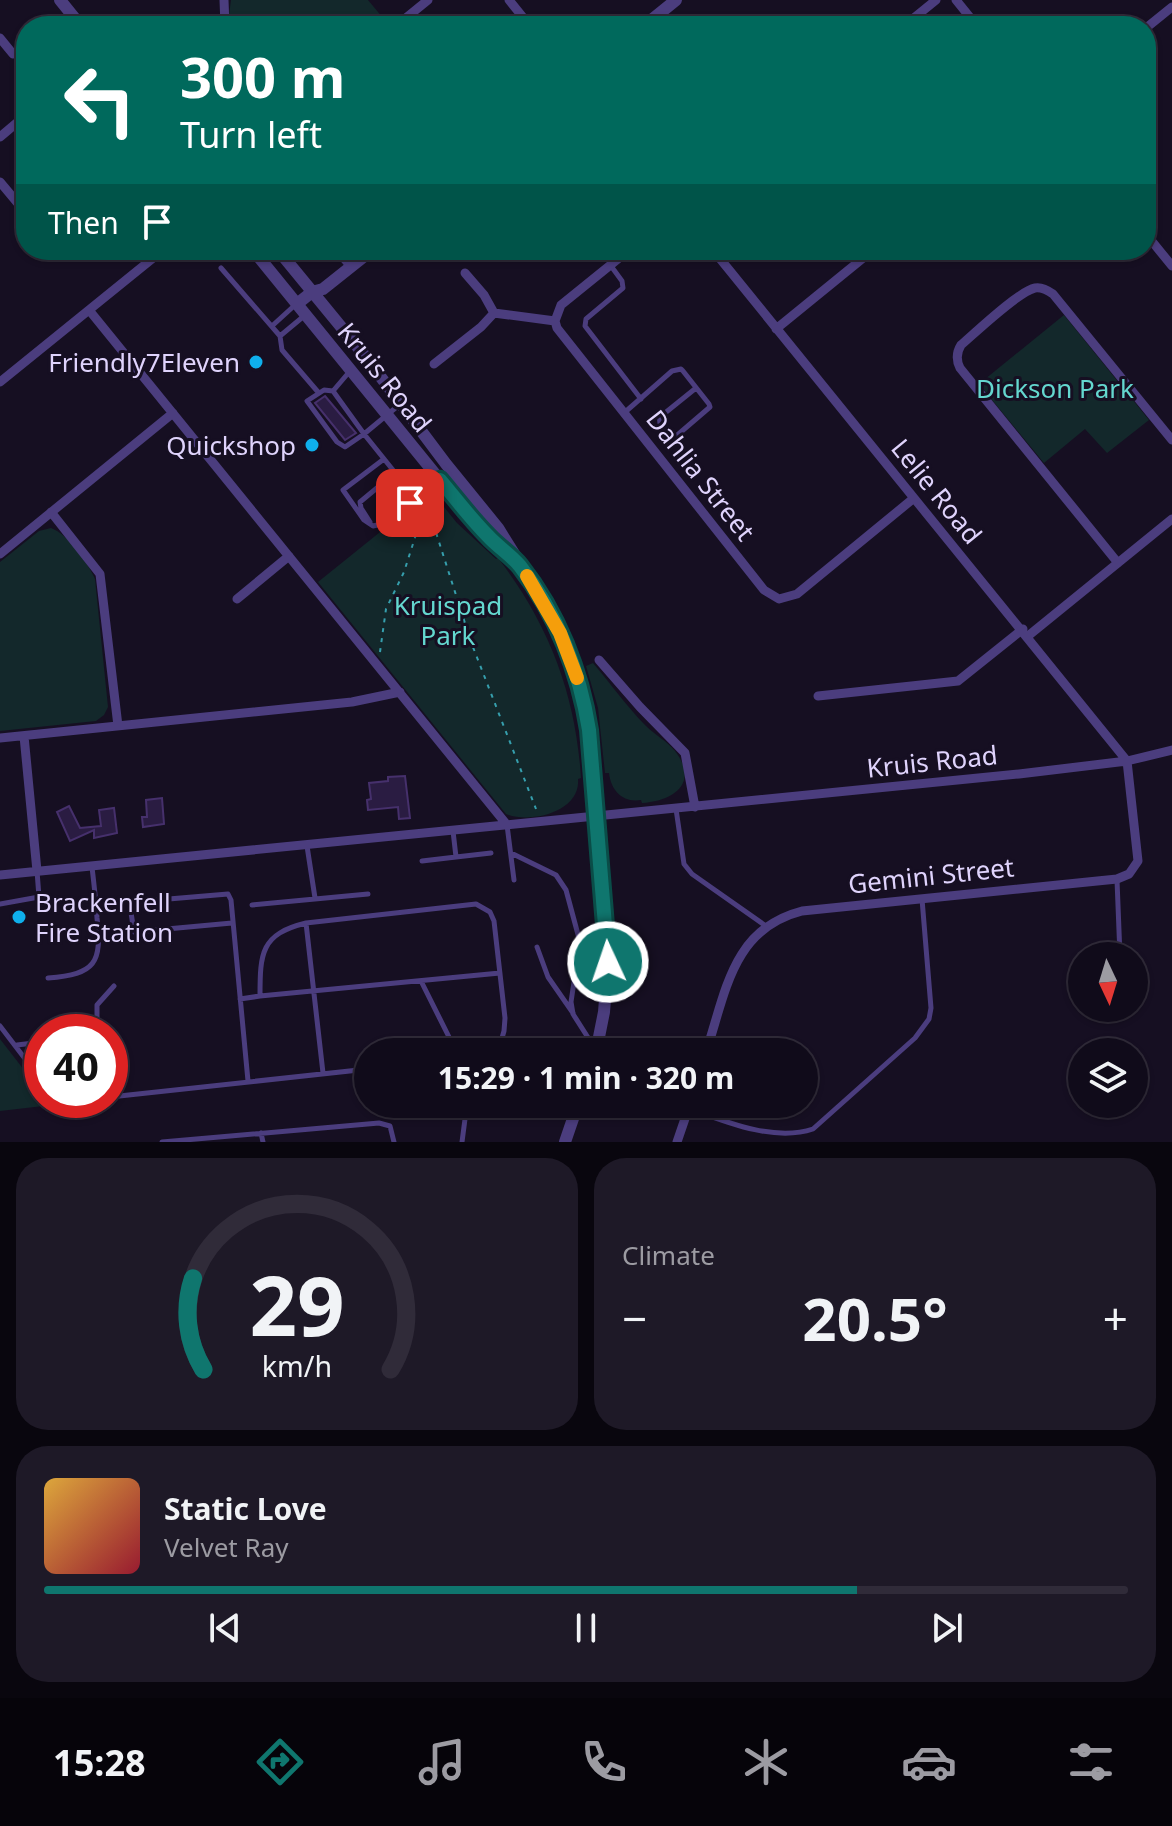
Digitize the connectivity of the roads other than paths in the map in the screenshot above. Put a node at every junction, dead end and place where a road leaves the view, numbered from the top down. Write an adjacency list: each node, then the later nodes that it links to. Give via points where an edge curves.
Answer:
1 (60, 0): 8 (street)
2 (428, 0): 9 (street)
3 (509, 0): 10 (street)
4 (676, 0): 11 (street)
5 (936, 0): 12 (street)
6 (956, 0): 13 (street)
7 (1172, 7): 14 (street)
8 (73, 16)
9 (408, 16)
10 (522, 16)
11 (656, 16)
12 (916, 16)
13 (969, 16)
14 (1156, 20)
15 (0, 38): 16 (street)
16 (13, 54)
17 (16, 123): 18 (street)
18 (0, 137)
19 (0, 182): 20 (street)
20 (16, 201)
21 (1156, 246): 31 (street)
22 (151, 260): 37 (street)
23 (261, 260): 36 (street, Kruis Road)
24 (287, 260): 35 (street, Kruis Road)
25 (343, 260): 33 (lane)
26 (360, 260): 33 (street)
27 (617, 260): 30 (street)
28 (721, 260): 42 (street, Lelie Road)
29 (861, 260): 42 (street)
30 (611, 265): 40 (street, via 561,305); 50 (lane, via 623,288 586,319 585,326)
31 (1172, 266)
32 (221, 268): 41 (lane)
33 (350, 268): 35 (street)
34 (465, 273): 38 (street)
35 (319, 294): 36 (street); 39 (street); 51 (street, Kruis Road)
36 (297, 304): 39 (street, Kruis Road); 41 (lane)
37 (89, 310): 46 (street); 52 (street)
38 (494, 313): 40 (street); 44 (street)
39 (306, 314): 43 (lane); 45 (street, Kruis Road)
40 (555, 321): 53 (street, Dahlia Street)
41 (272, 326): 43 (lane)
42 (776, 329): 63 (street, Lelie Road)
43 (280, 336): 49 (lane, via 282,350)
44 (434, 364)
45 (350, 370): 48 (lane); 54 (street, Kruis Road)
46 (0, 382)
47 (696, 388): 47 (lane, via 709,409 670,436 660,417); 50 (lane, via 677,369)
48 (333, 391): 49 (lane); 55 (lane)
49 (318, 392): 55 (lane, via 308,403 340,446 347,447)
50 (641, 399): 53 (lane)
51 (401, 403): 54 (lane); 70 (street, Kruis Road, via 498,528)
52 (173, 413): 64 (street); 68 (street)
53 (624, 413): 63 (street, Dahlia Street, via 764,590 779,599 797,594)
54 (387, 414): 55 (lane); 58 (street, Kruis Road)
55 (364, 434): 57 (lane)
56 (1172, 440): 69 (street, via 1045,289 1024,293 958,351 960,368)
57 (384, 459): 59 (lane); 66 (lane, via 343,489)
58 (430, 466): 60 (street, Kruis Road); 61 (lane, via 418,482)
59 (395, 473): 61 (lane); 66 (lane, via 360,502)
60 (440, 480): 62 (lane); 70 (street, Kruis Road)
61 (407, 486): 62 (lane)
62 (413, 495): 66 (lane, via 386,523)
63 (914, 498): 72 (street, Lelie Road)
64 (51, 512): 67 (street); 76 (street, via 100,574)
65 (1172, 519): 69 (street)
66 (373, 526)
67 (0, 554)
68 (289, 556): 71 (street); 74 (street)
69 (1118, 563): 72 (street)
70 (519, 564): 83 (street, Kruis Road, via 560,633 575,672 589,730)
71 (237, 599)
72 (1026, 632): 75 (street, via 958,681); 80 (street, Lelie Road)
73 (599, 660): 81 (street, via 685,753)
74 (400, 692): 76 (street, via 352,702); 84 (street)
75 (818, 696)
76 (118, 726): 77 (street)
77 (24, 736): 78 (street); 92 (street)
78 (0, 738)
79 (1172, 750): 80 (street, Kruis Road)
80 (1127, 761): 81 (street, Kruis Road); 94 (street, via 1138,861 1129,874)
81 (695, 807): 82 (street, Kruis Road)
82 (676, 809): 83 (street, Kruis Road); 103 (lane, via 684,864)
83 (597, 816): 84 (street); 119 (street, Kruis Road, via 608,962)
84 (507, 825): 85 (street); 88 (lane)
85 (452, 830): 86 (street); 89 (lane)
86 (307, 845): 91 (street); 97 (lane)
87 (491, 853): 89 (lane)
88 (511, 853): 95 (lane); 114 (lane, via 550,871 566,890 580,942)
89 (456, 857): 90 (lane)
90 (422, 861)
91 (92, 866): 92 (street); 107 (lane, via 97,957 79,973)
92 (37, 871): 93 (street); 99 (lane, via 39,897)
93 (0, 875)
94 (1117, 879): 98 (street, Gemini Street); 104 (lane)
95 (514, 880)
96 (368, 894): 97 (lane)
97 (315, 898): 100 (lane)
98 (922, 898): 103 (street, Gemini Street, via 802,911); 130 (lane, via 931,1008 915,1038 813,1129 794,1138 771,1138)
99 (0, 904)
100 (252, 905)
101 (232, 923): 101 (lane, via 231,900 225,893 130,906 134,932); 112 (lane)
102 (306, 923): 106 (lane, via 476,904 494,921); 110 (lane); 111 (lane, via 271,937 265,947)
103 (766, 926): 120 (street, Gemini Street, via 747,943 734,967)
104 (1119, 942)
105 (537, 947): 114 (lane, via 548,977)
106 (500, 973): 108 (lane); 117 (lane)
107 (48, 978)
108 (421, 981): 110 (lane); 116 (lane)
109 (114, 986): 113 (lane, via 97,1005)
110 (314, 992): 111 (lane); 125 (lane)
111 (260, 996): 112 (lane)
112 (240, 999): 126 (lane)
113 (97, 1014)
114 (573, 1014): 118 (lane)
115 (0, 1026): 122 (lane)
116 (449, 1038)
117 (502, 1038)
118 (590, 1038)
119 (599, 1038)
120 (711, 1038)
121 (24, 1044): 122 (lane)
122 (16, 1045): 123 (lane)
123 (24, 1054)
124 (354, 1071): 125 (lane)
125 (323, 1074): 126 (lane)
126 (248, 1081): 127 (lane)
127 (128, 1095)
128 (573, 1118): 137 (street)
129 (685, 1118): 138 (street)
130 (720, 1118)
131 (465, 1119): 136 (lane)
132 (261, 1133): 133 (lane); 134 (lane); 135 (lane, via 386,1124)
133 (162, 1142)
134 (263, 1142)
135 (394, 1142)
136 (462, 1142)
137 (565, 1142)
138 (677, 1142)

